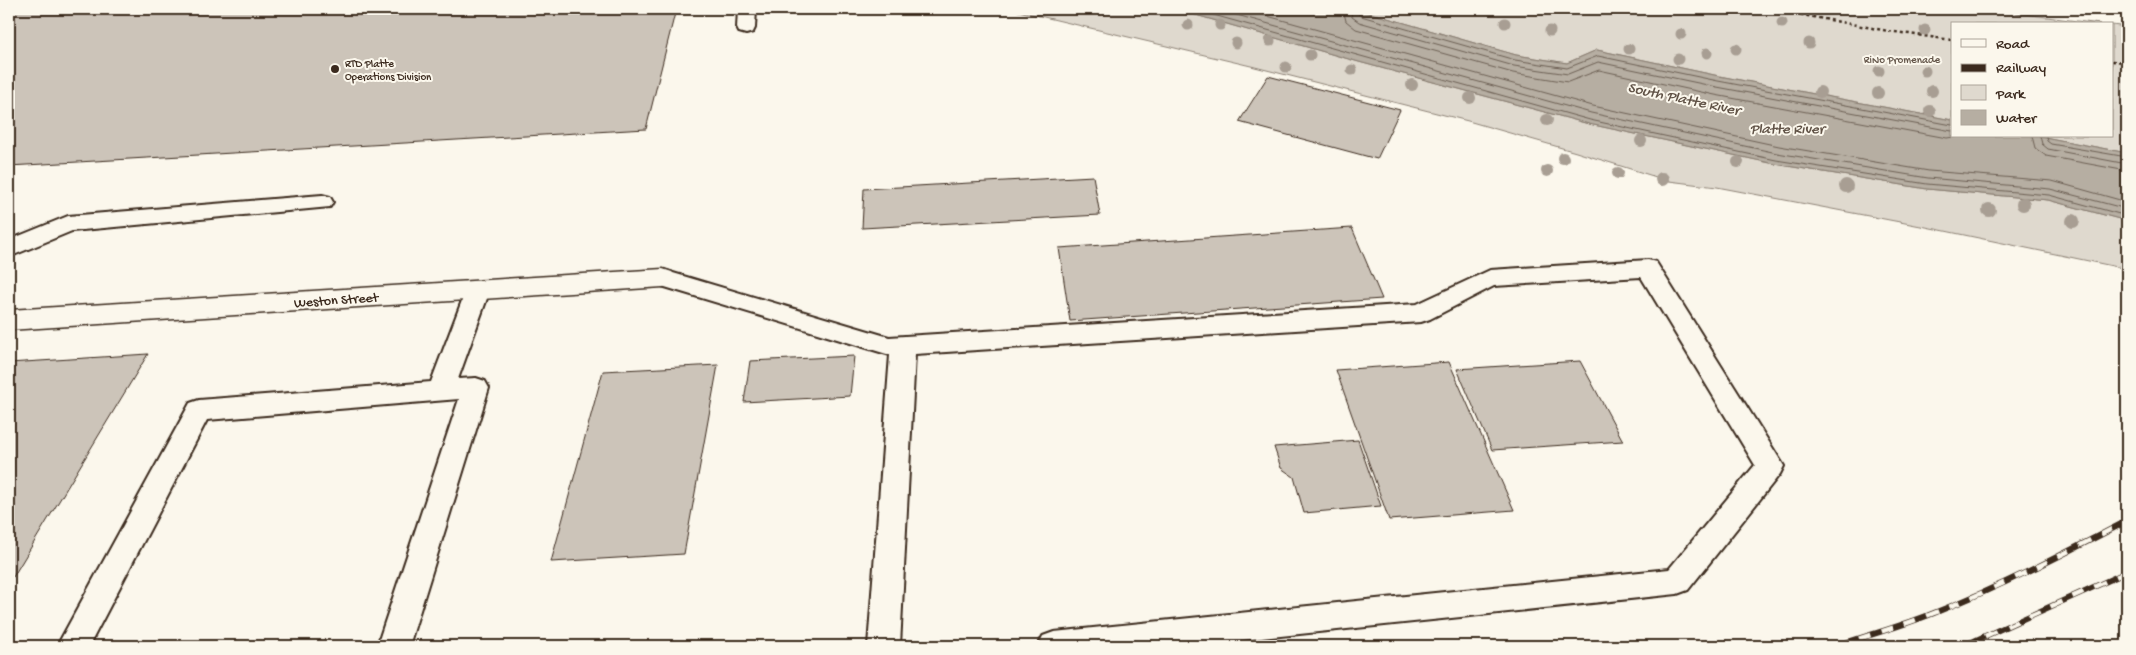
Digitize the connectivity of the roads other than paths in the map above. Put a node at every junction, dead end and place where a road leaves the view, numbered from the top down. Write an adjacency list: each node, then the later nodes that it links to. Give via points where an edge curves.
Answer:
1 (747, 9): 2 (lane)
2 (746, 28)
3 (322, 202): 4 (lane, via 68,224)
4 (9, 249)
5 (663, 278): 6 (street, Weston Street); 8 (lane, via 889,346)
6 (478, 290): 7 (street, Weston Street); 9 (lane)
7 (9, 320)
8 (903, 345): 12 (lane); 13 (lane, via 1421,313 1490,278 1648,268 1770,466 1677,581)
9 (441, 391): 10 (lane, via 199,410); 11 (lane, via 476,388)
10 (73, 646)
11 (393, 646)
12 (884, 646)
13 (1054, 646)

